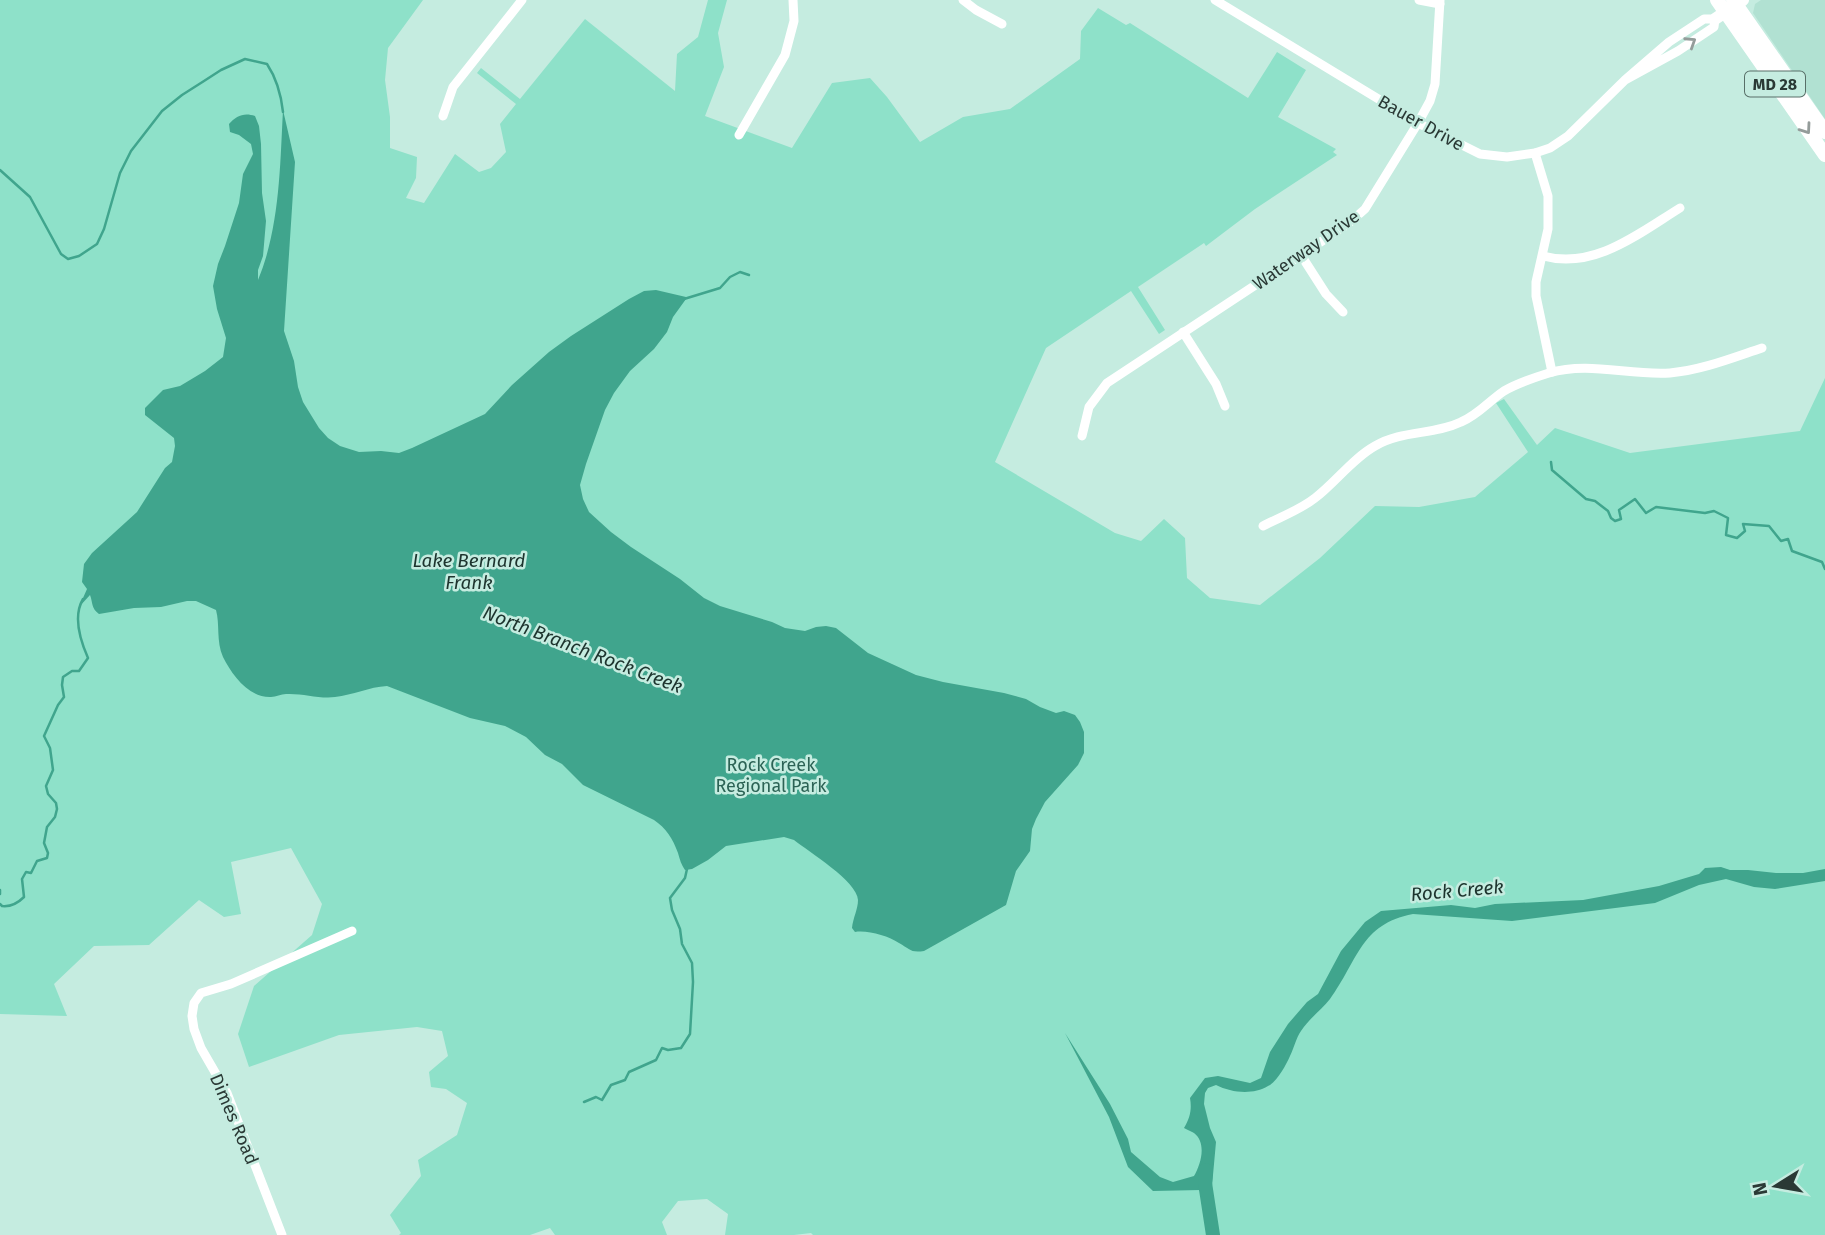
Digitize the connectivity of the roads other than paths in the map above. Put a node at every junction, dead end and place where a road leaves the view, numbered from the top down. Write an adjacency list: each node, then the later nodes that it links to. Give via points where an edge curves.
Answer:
1 (509, 0): 7 (street)
2 (793, 0): 14 (street, via 794,21 785,55)
3 (963, 0): 9 (street)
4 (1215, 0): 12 (street, Bauer Drive)
5 (1419, 0): 6 (street)
6 (1440, 2): 12 (street, Waterway Drive, via 1435,84)
7 (520, 3): 11 (street, via 453,87)
8 (1726, 9): 10 (street, Bauer Drive, one-way to 8, via 1678,51); 10 (street, Bauer Drive, via 1701,17); 13 (main road, MD 28); 16 (main road, MD 28, one-way to 16)
9 (1002, 24)
10 (1625, 80): 15 (street, Bauer Drive, via 1569,136)
11 (443, 116)
12 (1418, 123): 15 (street, Bauer Drive, via 1480,154 1507,158); 18 (street, Waterway Drive, via 1365,209)
13 (1825, 132)
14 (739, 135)
15 (1535, 153): 19 (street, via 1548,196)
16 (1825, 156)
17 (1679, 208): 19 (street, via 1600,254 1573,260)
18 (1301, 255): 20 (street); 21 (street, Waterway Drive)
19 (1543, 256): 23 (street, via 1536,296)
20 (1343, 312)
21 (1183, 332): 24 (street); 25 (street, Waterway Drive, via 1107,383 1090,407)
22 (1762, 348): 23 (street, via 1669,373 1594,368)
23 (1552, 372): 26 (street, via 1517,384 1460,423 1408,433 1376,445 1312,500)
24 (1225, 406)
25 (1082, 436)
26 (1263, 526)
27 (352, 931): 28 (street, Dimes Road, via 201,993 194,1003 194,1029 201,1048 227,1093)
28 (282, 1235)

